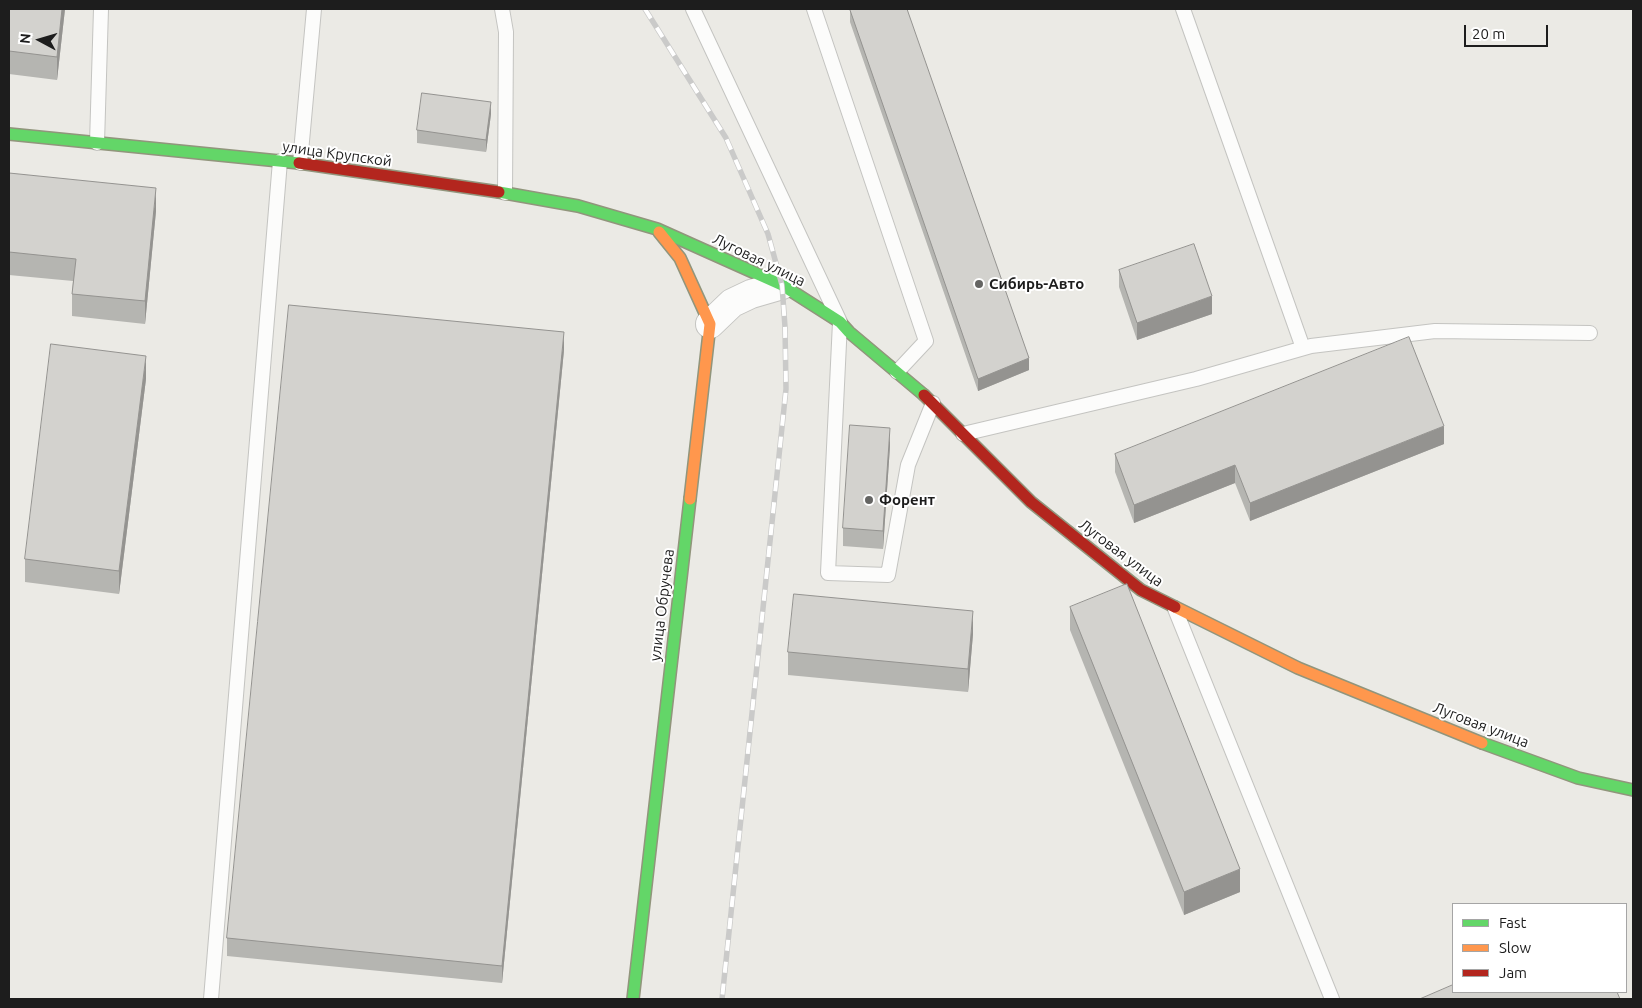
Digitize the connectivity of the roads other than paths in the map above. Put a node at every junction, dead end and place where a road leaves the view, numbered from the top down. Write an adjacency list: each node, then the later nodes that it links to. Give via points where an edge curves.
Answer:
1 (100, 9): 8 (lane)
2 (314, 9): 10 (lane)
3 (502, 9): 11 (lane, via 506,32)
4 (693, 9): 14 (lane)
5 (814, 9): 18 (lane, via 926,341)
6 (1183, 9): 17 (lane)
7 (9, 134): 8 (main road, улица Крупской)
8 (97, 143): 9 (main road, улица Крупской)
9 (280, 161): 10 (main road, улица Крупской); 23 (lane)
10 (300, 163): 11 (main road, улица Крупской)
11 (505, 193): 12 (main road, улица Крупской, via 578,206)
12 (657, 229): 13 (main road, Луговая улица); 15 (main road, via 680,258)
13 (782, 285): 14 (main road, Луговая улица); 15 (street, via 732,302)
14 (840, 322): 18 (main road, Луговая улица); 19 (lane, via 828,573 888,575 908,465)
15 (710, 324): 24 (main road, улица Обручева)
16 (1590, 333): 17 (lane, via 1435,331)
17 (1303, 348): 20 (lane, via 1196,379)
18 (897, 372): 19 (main road, Луговая улица)
19 (933, 403): 20 (main road, Луговая улица)
20 (963, 434): 21 (main road, Луговая улица, via 1031,502 1141,590)
21 (1174, 608): 22 (main road, Луговая улица, via 1298,668 1500,750 1578,778); 25 (lane)
22 (1633, 790)
23 (211, 999)
24 (633, 999)
25 (1332, 999)

